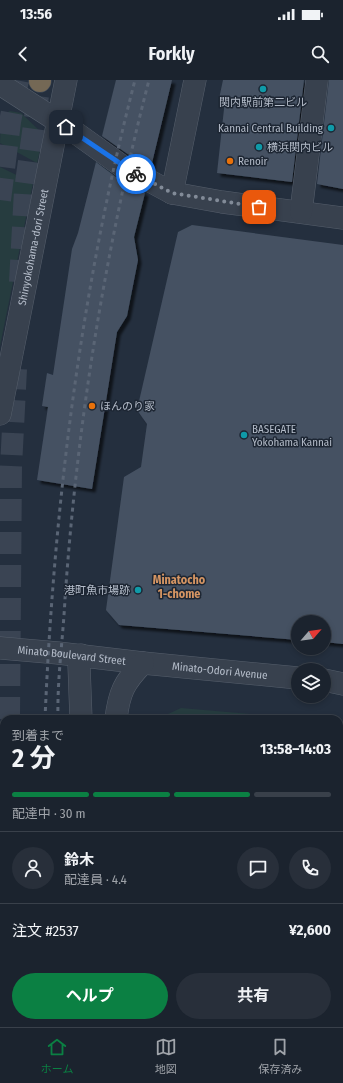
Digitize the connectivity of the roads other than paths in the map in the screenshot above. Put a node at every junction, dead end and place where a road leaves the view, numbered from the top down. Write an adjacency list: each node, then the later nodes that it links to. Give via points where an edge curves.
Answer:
1 (66, 80): 5 (street, Shinyokohama-dori Street)
2 (195, 80): 6 (street)
3 (317, 80): 7 (street)
4 (0, 84): 5 (street)
5 (57, 121): 6 (street, via 122,166); 9 (street, Shinyokohama-dori Street)
6 (172, 193): 7 (street)
7 (301, 212): 8 (street)
8 (343, 218)
9 (0, 414)
10 (0, 648): 11 (street, Minato Boulevard Street)
11 (81, 655): 12 (street, Minato Boulevard Street); 16 (street)
12 (143, 663): 13 (street, Minato-Odori Avenue); 17 (street, via 123,686)
13 (291, 677)
14 (331, 681): 15 (street)
15 (343, 684)
16 (81, 715)
17 (116, 715)

